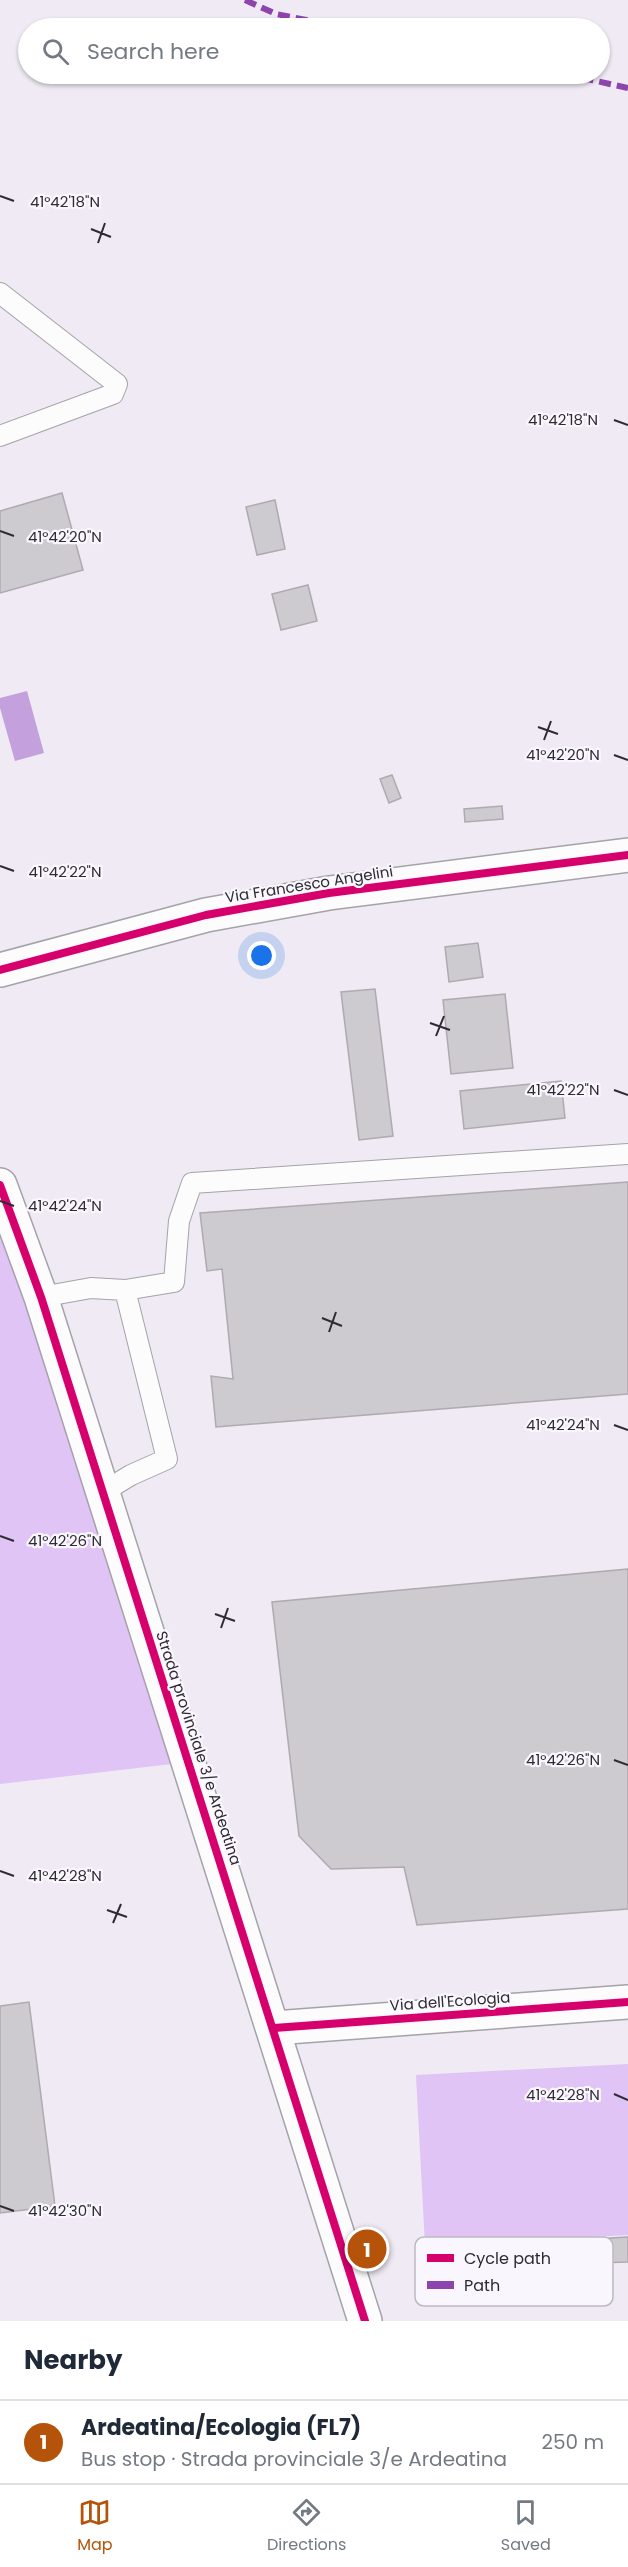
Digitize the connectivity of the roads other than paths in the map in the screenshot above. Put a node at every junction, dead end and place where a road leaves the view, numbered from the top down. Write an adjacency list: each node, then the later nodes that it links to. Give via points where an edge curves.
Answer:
1 (0, 293): 2 (lane, via 117,384 113,394)
2 (0, 436)
3 (628, 855): 4 (main road, Via Francesco Angelini, via 330,892 206,915)
4 (0, 970)
5 (628, 1154): 7 (lane, via 192,1183 179,1221 174,1282)
6 (0, 1185): 8 (main road, Strada provinciale 3/e Ardeatina)
7 (126, 1290): 8 (lane, via 92,1288); 9 (lane, via 167,1459)
8 (41, 1297): 9 (main road, Strada provinciale 3/e Ardeatina)
9 (103, 1492): 11 (main road, Strada provinciale 3/e Ardeatina)
10 (628, 2002): 11 (main road, Via dell'Ecologia)
11 (274, 2028): 12 (main road, Strada provinciale 3/e Ardeatina)
12 (365, 2321)

